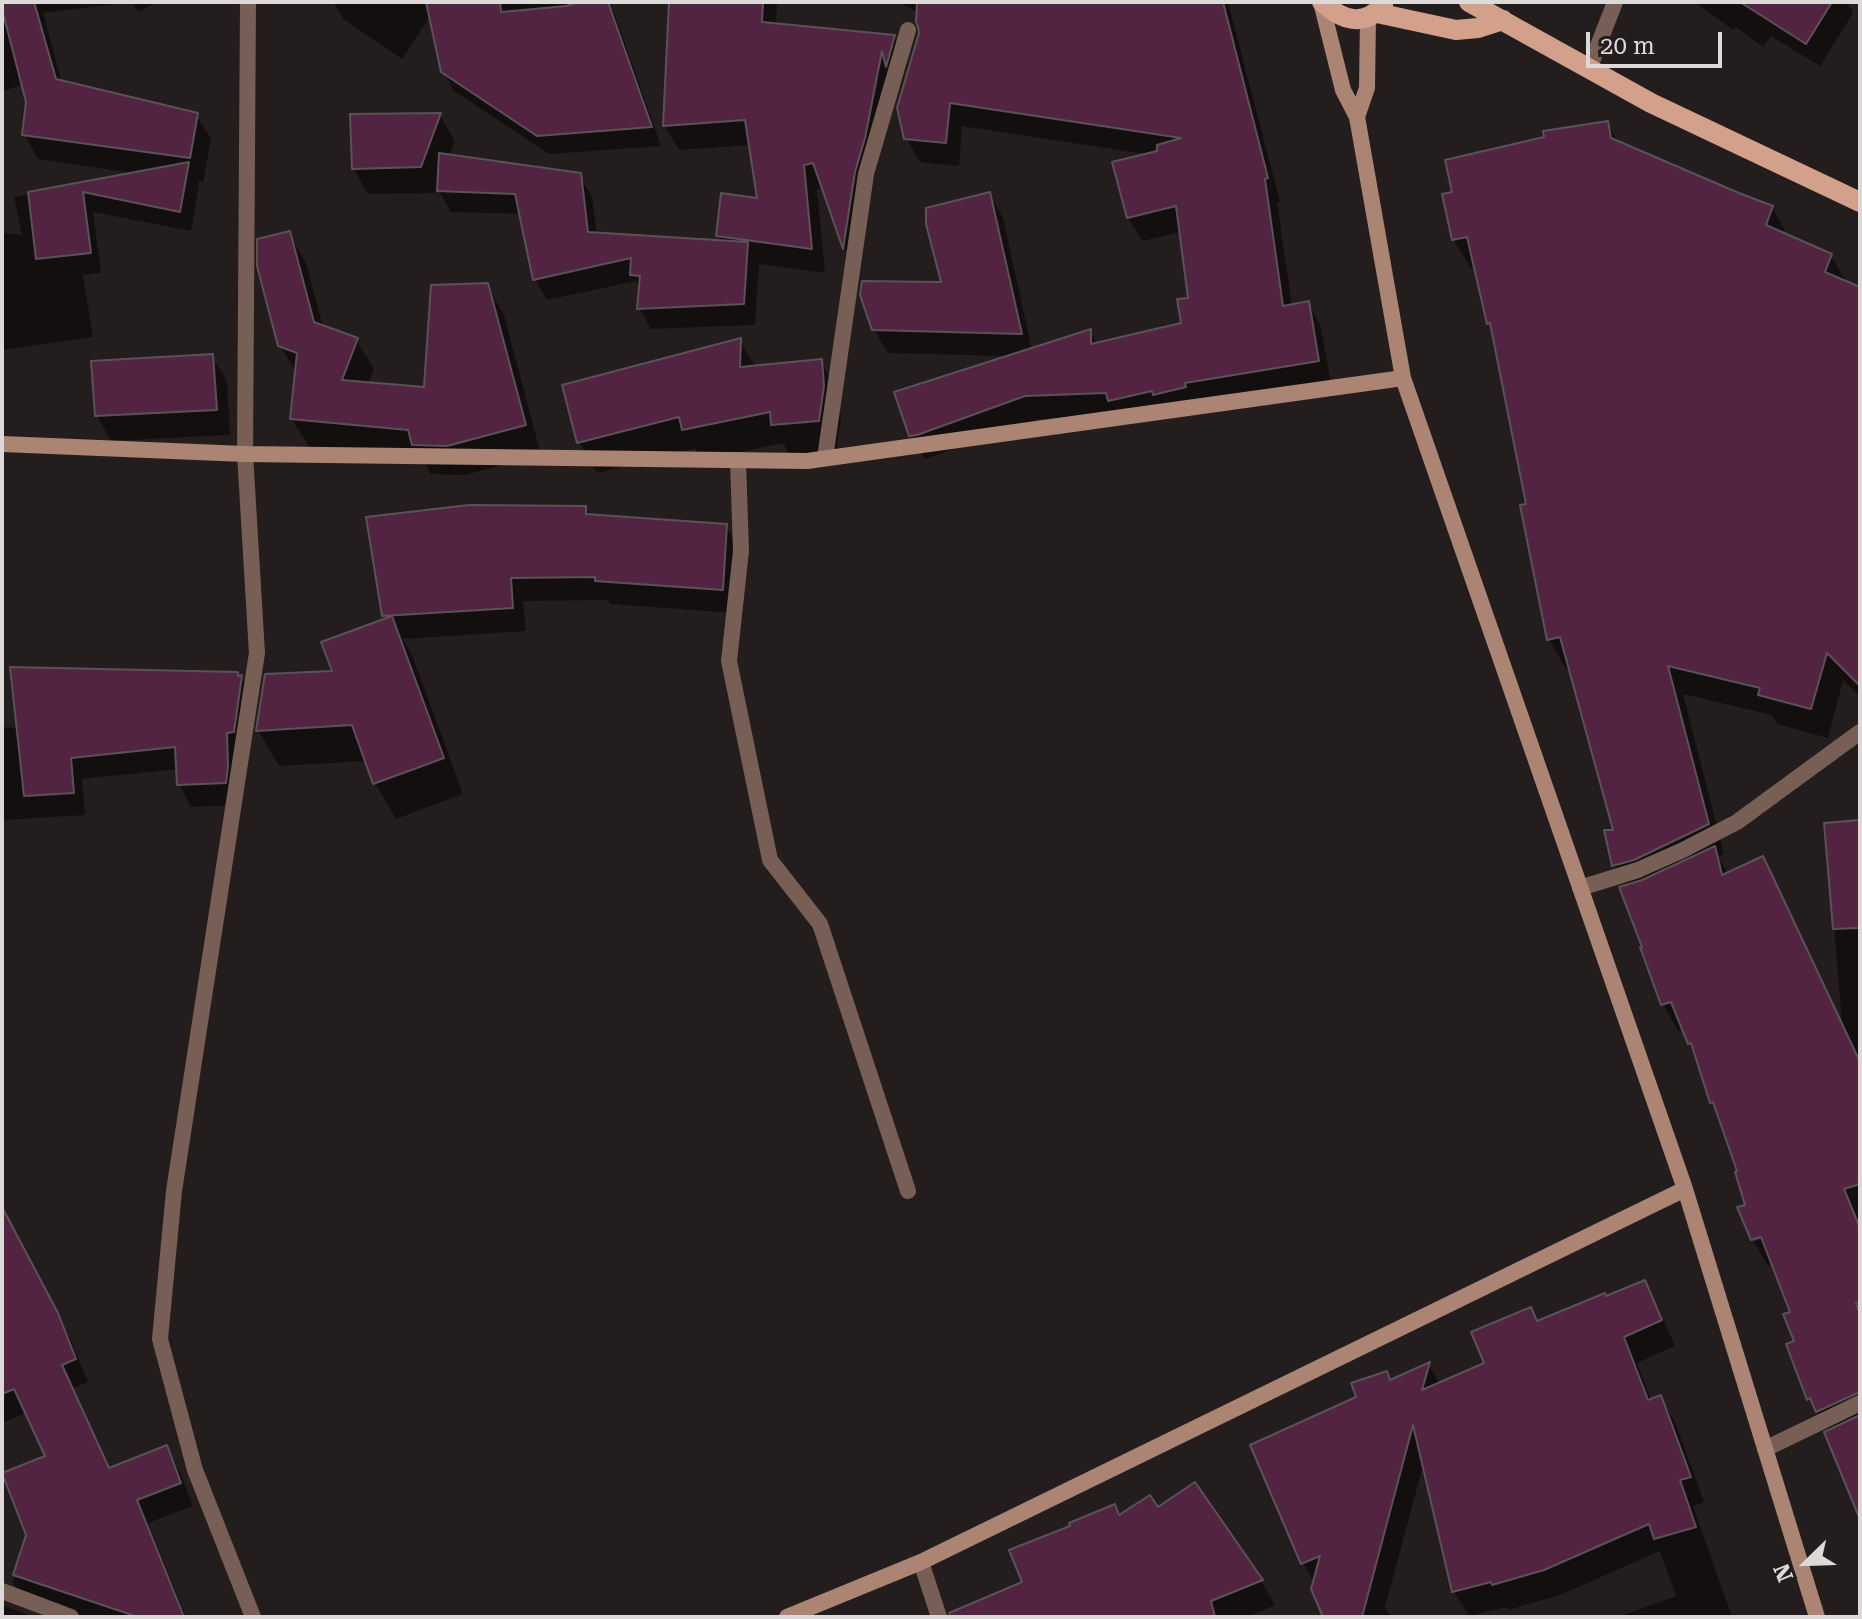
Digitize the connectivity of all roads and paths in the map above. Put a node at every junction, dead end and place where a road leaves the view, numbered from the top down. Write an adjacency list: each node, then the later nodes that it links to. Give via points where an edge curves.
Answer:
1 (248, 2): 13 (street)
2 (1322, 2): 5 (main road, via 1350,19); 9 (street, via 1343,90)
3 (1469, 2): 6 (main road)
4 (1615, 2): 8 (street)
5 (1377, 11): 6 (main road, via 1456,30); 9 (street, via 1367,88)
6 (1503, 20): 8 (main road)
7 (908, 30): 14 (street, via 866,174)
8 (1589, 69): 10 (main road)
9 (1357, 117): 11 (street)
10 (1860, 202)
11 (1403, 378): 14 (street); 17 (street)
12 (2, 444): 13 (street)
13 (245, 454): 15 (street); 25 (street, via 257,653 174,1191 160,1339 195,1470)
14 (825, 458): 15 (street)
15 (738, 460): 19 (street, via 741,551 729,661 770,860 820,924)
16 (1860, 732): 17 (street, via 1737,822 1638,870)
17 (1580, 888): 18 (street)
18 (1685, 1189): 21 (street); 22 (street)
19 (908, 1191)
20 (1860, 1403): 21 (street)
21 (1765, 1449): 28 (street)
22 (921, 1562): 26 (street); 27 (street)
23 (2, 1591): 24 (street)
24 (71, 1617)
25 (253, 1617)
26 (787, 1617)
27 (939, 1617)
28 (1817, 1617)

